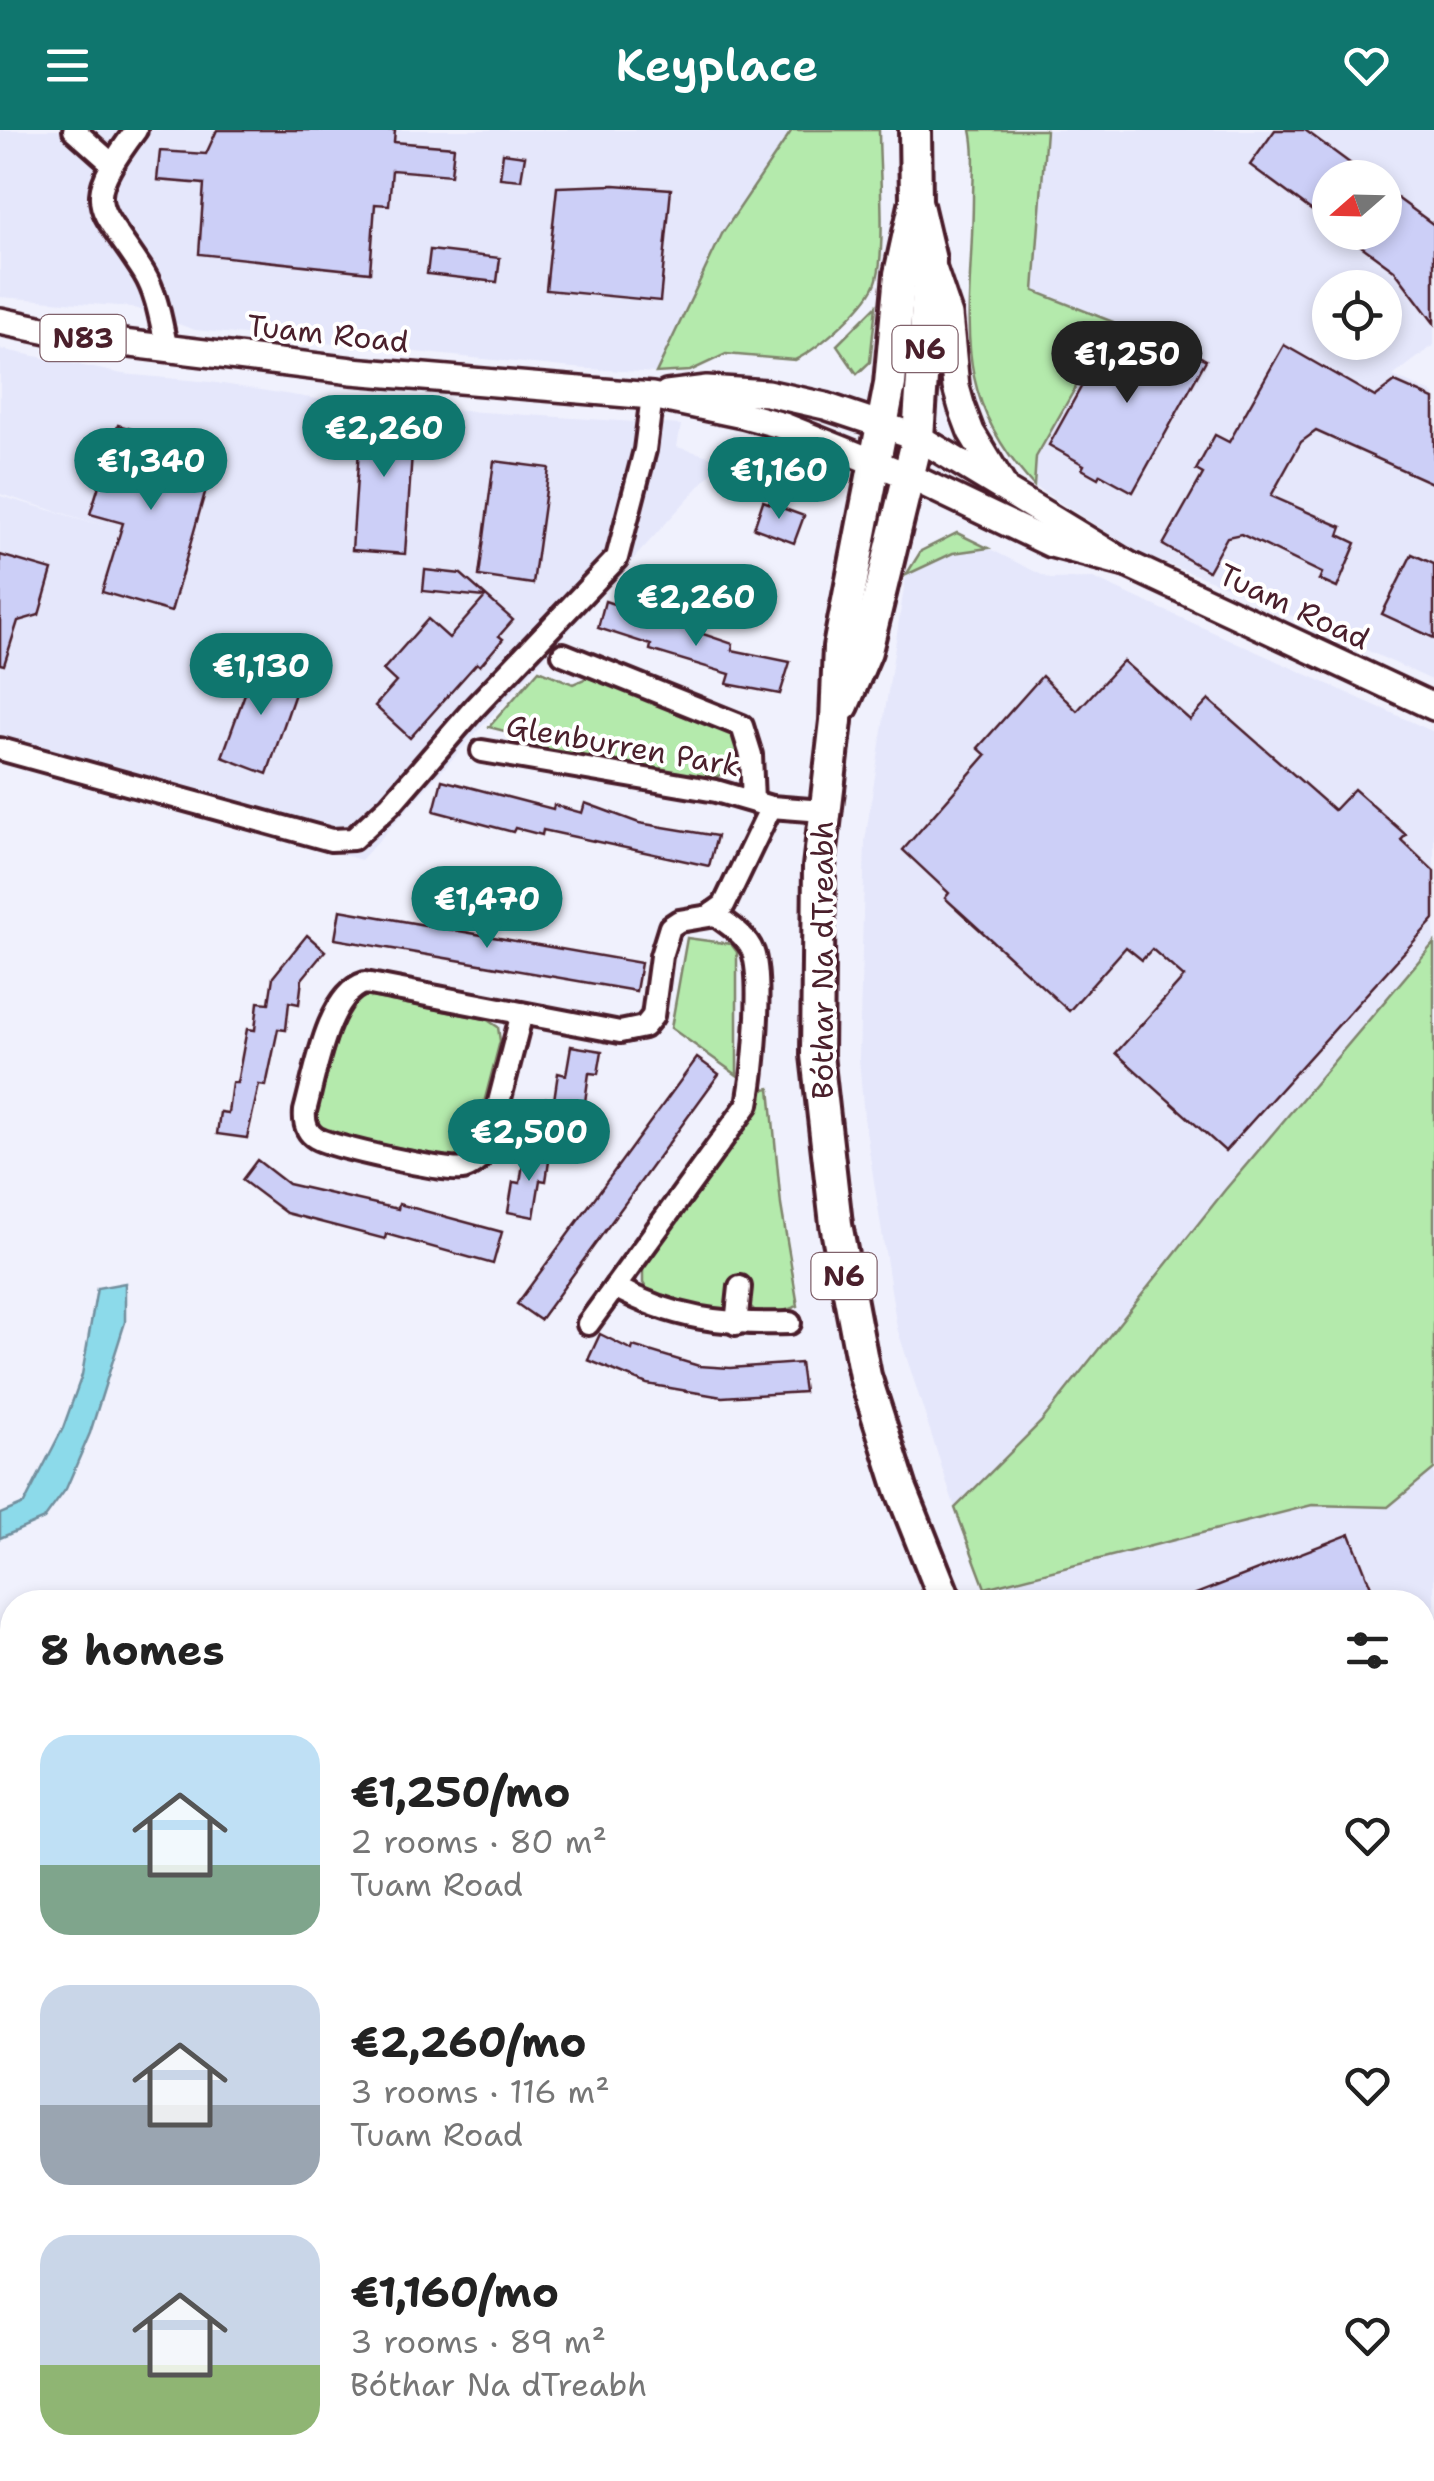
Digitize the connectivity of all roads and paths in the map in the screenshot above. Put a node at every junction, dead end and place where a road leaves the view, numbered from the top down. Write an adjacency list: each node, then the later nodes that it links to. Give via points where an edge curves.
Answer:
1 (74, 130): 4 (street)
2 (136, 130): 4 (street)
3 (915, 130): 5 (highway, Bóthar Na dTreabh / N6)
4 (111, 163): 8 (street, via 102,209 146,275)
5 (916, 201): 6 (highway, Bóthar Na dTreabh / N6); 10 (highway, Bóthar Na dTreabh / N6, via 900,274)
6 (930, 260): 11 (highway, Bóthar Na dTreabh / N6); 14 (main road, via 949,315 962,408)
7 (0, 321): 8 (main road, Tuam Road / N83)
8 (166, 349): 9 (main road, Tuam Road / N83)
9 (652, 396): 10 (main road, Tuam Road / N83, via 768,392); 12 (main road, Tuam Road / N83, via 784,426); 19 (street, via 617,558 353,839 331,840)
10 (883, 424): 11 (main road, Tuam Road / N83); 12 (highway, Bóthar Na dTreabh / N6)
11 (918, 438): 13 (highway, Bóthar Na dTreabh / N6); 14 (main road, Tuam Road)
12 (876, 462): 13 (main road, Tuam Road / N83); 18 (highway, Bóthar Na dTreabh / N6, via 840,647)
13 (911, 476): 15 (main road, Tuam Road, via 1050,544); 18 (highway, Bóthar Na dTreabh / N6, via 866,651)
14 (1005, 488): 15 (main road, Tuam Road)
15 (1128, 564): 17 (main road, Tuam Road)
16 (563, 654): 21 (street, Glenburren Park, via 742,726)
17 (1434, 707)
18 (836, 721): 22 (highway, Bóthar Na dTreabh / N6)
19 (0, 749)
20 (482, 751): 21 (street, Glenburren Park)
21 (762, 804): 22 (street, Glenburren Park); 23 (street, Glenburren Park, via 740,876)
22 (822, 811): 30 (highway, Bóthar Na dTreabh / N6, via 818,1055 836,1224 864,1376)
23 (713, 913): 24 (street, via 670,927 653,1016 644,1027 620,1032); 25 (street, via 742,934 755,962 748,1104)
24 (522, 1012): 24 (street, via 354,986 336,1009 304,1111 306,1128 331,1145 448,1169 469,1166 489,1141)
25 (615, 1287): 28 (street); 29 (street, via 669,1312)
26 (740, 1288): 29 (street)
27 (790, 1322): 29 (street)
28 (588, 1324)
29 (736, 1324)
30 (941, 1590)

